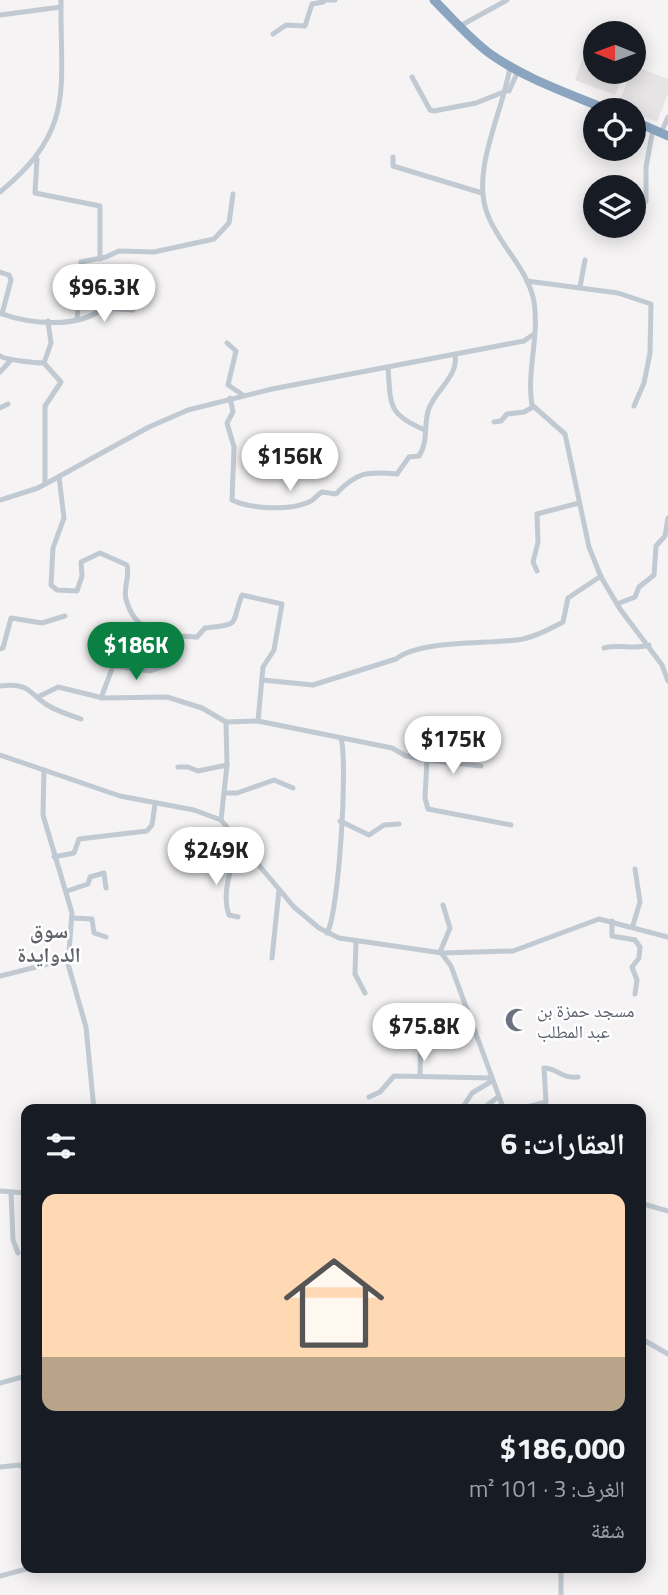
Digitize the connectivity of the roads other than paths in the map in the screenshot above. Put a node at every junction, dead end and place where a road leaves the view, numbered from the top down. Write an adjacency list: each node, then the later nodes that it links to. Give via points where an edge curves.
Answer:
1 (335, 0): 4 (street)
2 (433, 0): 7 (highway)
3 (507, 0): 7 (street)
4 (323, 1): 8 (street, via 312,4 305,26 286,25)
5 (61, 3): 6 (street); 17 (street, via 59,111)
6 (0, 15)
7 (460, 26): 9 (highway, via 487,52)
8 (273, 34)
9 (514, 68): 11 (street); 12 (highway); 13 (street)
10 (412, 77): 11 (street, via 430,110 476,103)
11 (506, 91): 13 (street)
12 (583, 99)
13 (504, 100): 20 (street, via 485,163)
14 (668, 117): 15 (street)
15 (660, 133): 18 (street)
16 (393, 157): 20 (street, via 393,166)
17 (37, 158): 19 (street); 22 (street, via 35,193 100,206)
18 (646, 175)
19 (0, 192)
20 (482, 193): 25 (street, via 493,228)
21 (233, 194): 22 (street, via 229,223 218,238 154,252 119,251)
22 (100, 258): 29 (street, via 79,264)
23 (585, 260): 26 (street)
24 (0, 272): 28 (street, via 9,275 11,282)
25 (527, 281): 26 (street); 31 (street, via 535,309)
26 (580, 287): 44 (street, via 651,304 650,353)
27 (133, 310): 29 (street, via 103,308 92,317)
28 (1, 313): 30 (street)
29 (77, 320): 30 (street)
30 (48, 321): 38 (street, via 51,340)
31 (534, 334): 32 (street); 34 (street)
32 (524, 341): 34 (street); 35 (street)
33 (227, 343): 41 (street, via 236,351 228,386)
34 (534, 345): 45 (street)
35 (455, 355): 39 (street); 48 (street, via 456,366 435,395)
36 (0, 356): 37 (street)
37 (11, 360): 38 (street); 40 (street)
38 (44, 363): 50 (street, via 61,382 45,406)
39 (388, 368): 41 (street); 48 (street, via 391,408)
40 (0, 372)
41 (243, 395): 42 (street)
42 (230, 398): 48 (street, via 232,500 261,507 295,506 322,492 336,494 352,477 397,474 405,460 422,453); 49 (street, via 149,427)
43 (8, 404): 46 (street)
44 (634, 406)
45 (533, 407): 47 (street); 52 (street, via 565,434)
46 (0, 408)
47 (494, 422)
48 (425, 430)
49 (58, 477): 50 (street); 62 (street, via 64,518 53,548 49,582 53,588 77,591 83,560 106,554 127,565 125,598 136,624 155,632 194,637 205,628 233,623 242,595 280,603 283,609 274,650 263,667)
50 (45, 484): 51 (street)
51 (0, 500)
52 (579, 503): 54 (street, via 537,514 533,562); 55 (street)
53 (668, 518): 56 (street, via 656,546 654,575 639,587 635,597)
54 (537, 571)
55 (601, 576): 56 (street); 62 (street, via 568,598 563,622 525,639 408,652 313,685)
56 (617, 604): 58 (street)
57 (65, 616): 60 (street, via 41,624 11,618)
58 (649, 645): 59 (street); 63 (street)
59 (604, 648)
60 (0, 649)
61 (168, 665): 66 (street, via 150,671 114,665)
62 (262, 680): 68 (street)
63 (668, 681)
64 (0, 686): 65 (street, via 30,689)
65 (40, 696): 66 (street, via 58,687); 67 (street, via 45,704)
66 (101, 698): 69 (street, via 167,697 202,708)
67 (81, 719)
68 (258, 721): 69 (street); 70 (street)
69 (226, 722): 73 (street)
70 (341, 738): 72 (street); 81 (street, via 344,783)
71 (0, 755): 76 (street)
72 (428, 760): 74 (street); 83 (street, via 428,809)
73 (227, 765): 75 (street, via 198,771); 78 (street)
74 (481, 766)
75 (178, 767)
76 (44, 770): 79 (street); 85 (street, via 43,815)
77 (293, 788): 78 (street, via 274,780)
78 (224, 793): 80 (street)
79 (155, 804): 80 (street); 85 (street, via 152,824 144,832 79,839 74,853)
80 (221, 820): 84 (street)
81 (340, 821): 82 (street, via 369,835 384,825); 95 (street, via 335,910)
82 (398, 824)
83 (511, 825)
84 (243, 848): 88 (street); 91 (street, via 231,863 228,894 229,915)
85 (54, 857): 89 (street)
86 (635, 869): 94 (street, via 640,902)
87 (106, 888): 89 (street, via 104,873)
88 (279, 890): 95 (street); 101 (street)
89 (67, 891): 92 (street)
90 (443, 905): 100 (street, via 450,928)
91 (237, 917)
92 (72, 918): 96 (street, via 92,919 94,933); 102 (street)
93 (612, 920): 94 (street); 98 (street, via 612,936); 100 (street, via 586,922 520,951)
94 (636, 927): 97 (street); 98 (street)
95 (327, 933): 99 (street)
96 (106, 937)
97 (668, 937)
98 (635, 940): 105 (street, via 640,947 632,967)
99 (356, 941): 100 (street); 104 (street, via 355,974)
100 (441, 953): 108 (street, via 449,962)
101 (272, 958)
102 (68, 959): 103 (street); 114 (street, via 89,1047)
103 (0, 976)
104 (365, 993)
105 (635, 994)
106 (413, 1015): 108 (street)
107 (402, 1019): 109 (street, via 421,1024)
108 (471, 1020): 111 (street)
109 (420, 1076): 111 (street); 112 (street, via 394,1076)
110 (578, 1077): 118 (street, via 562,1077 544,1068 546,1101)
111 (491, 1079): 113 (street); 115 (street)
112 (369, 1097)
113 (498, 1097): 116 (street); 117 (street)
114 (93, 1104)
115 (465, 1104)
116 (489, 1104)
117 (501, 1104)
118 (536, 1104)
119 (0, 1191): 120 (street)
120 (11, 1192): 121 (street); 124 (street)
121 (21, 1193)
122 (646, 1205): 123 (street)
123 (668, 1211)
124 (18, 1253)
125 (646, 1341): 126 (street)
126 (668, 1354)
127 (21, 1377): 128 (street)
128 (0, 1383)
129 (21, 1466): 130 (street)
130 (0, 1467)
131 (21, 1570): 133 (street)
132 (562, 1573): 134 (street)
133 (0, 1576)
134 (561, 1595)

